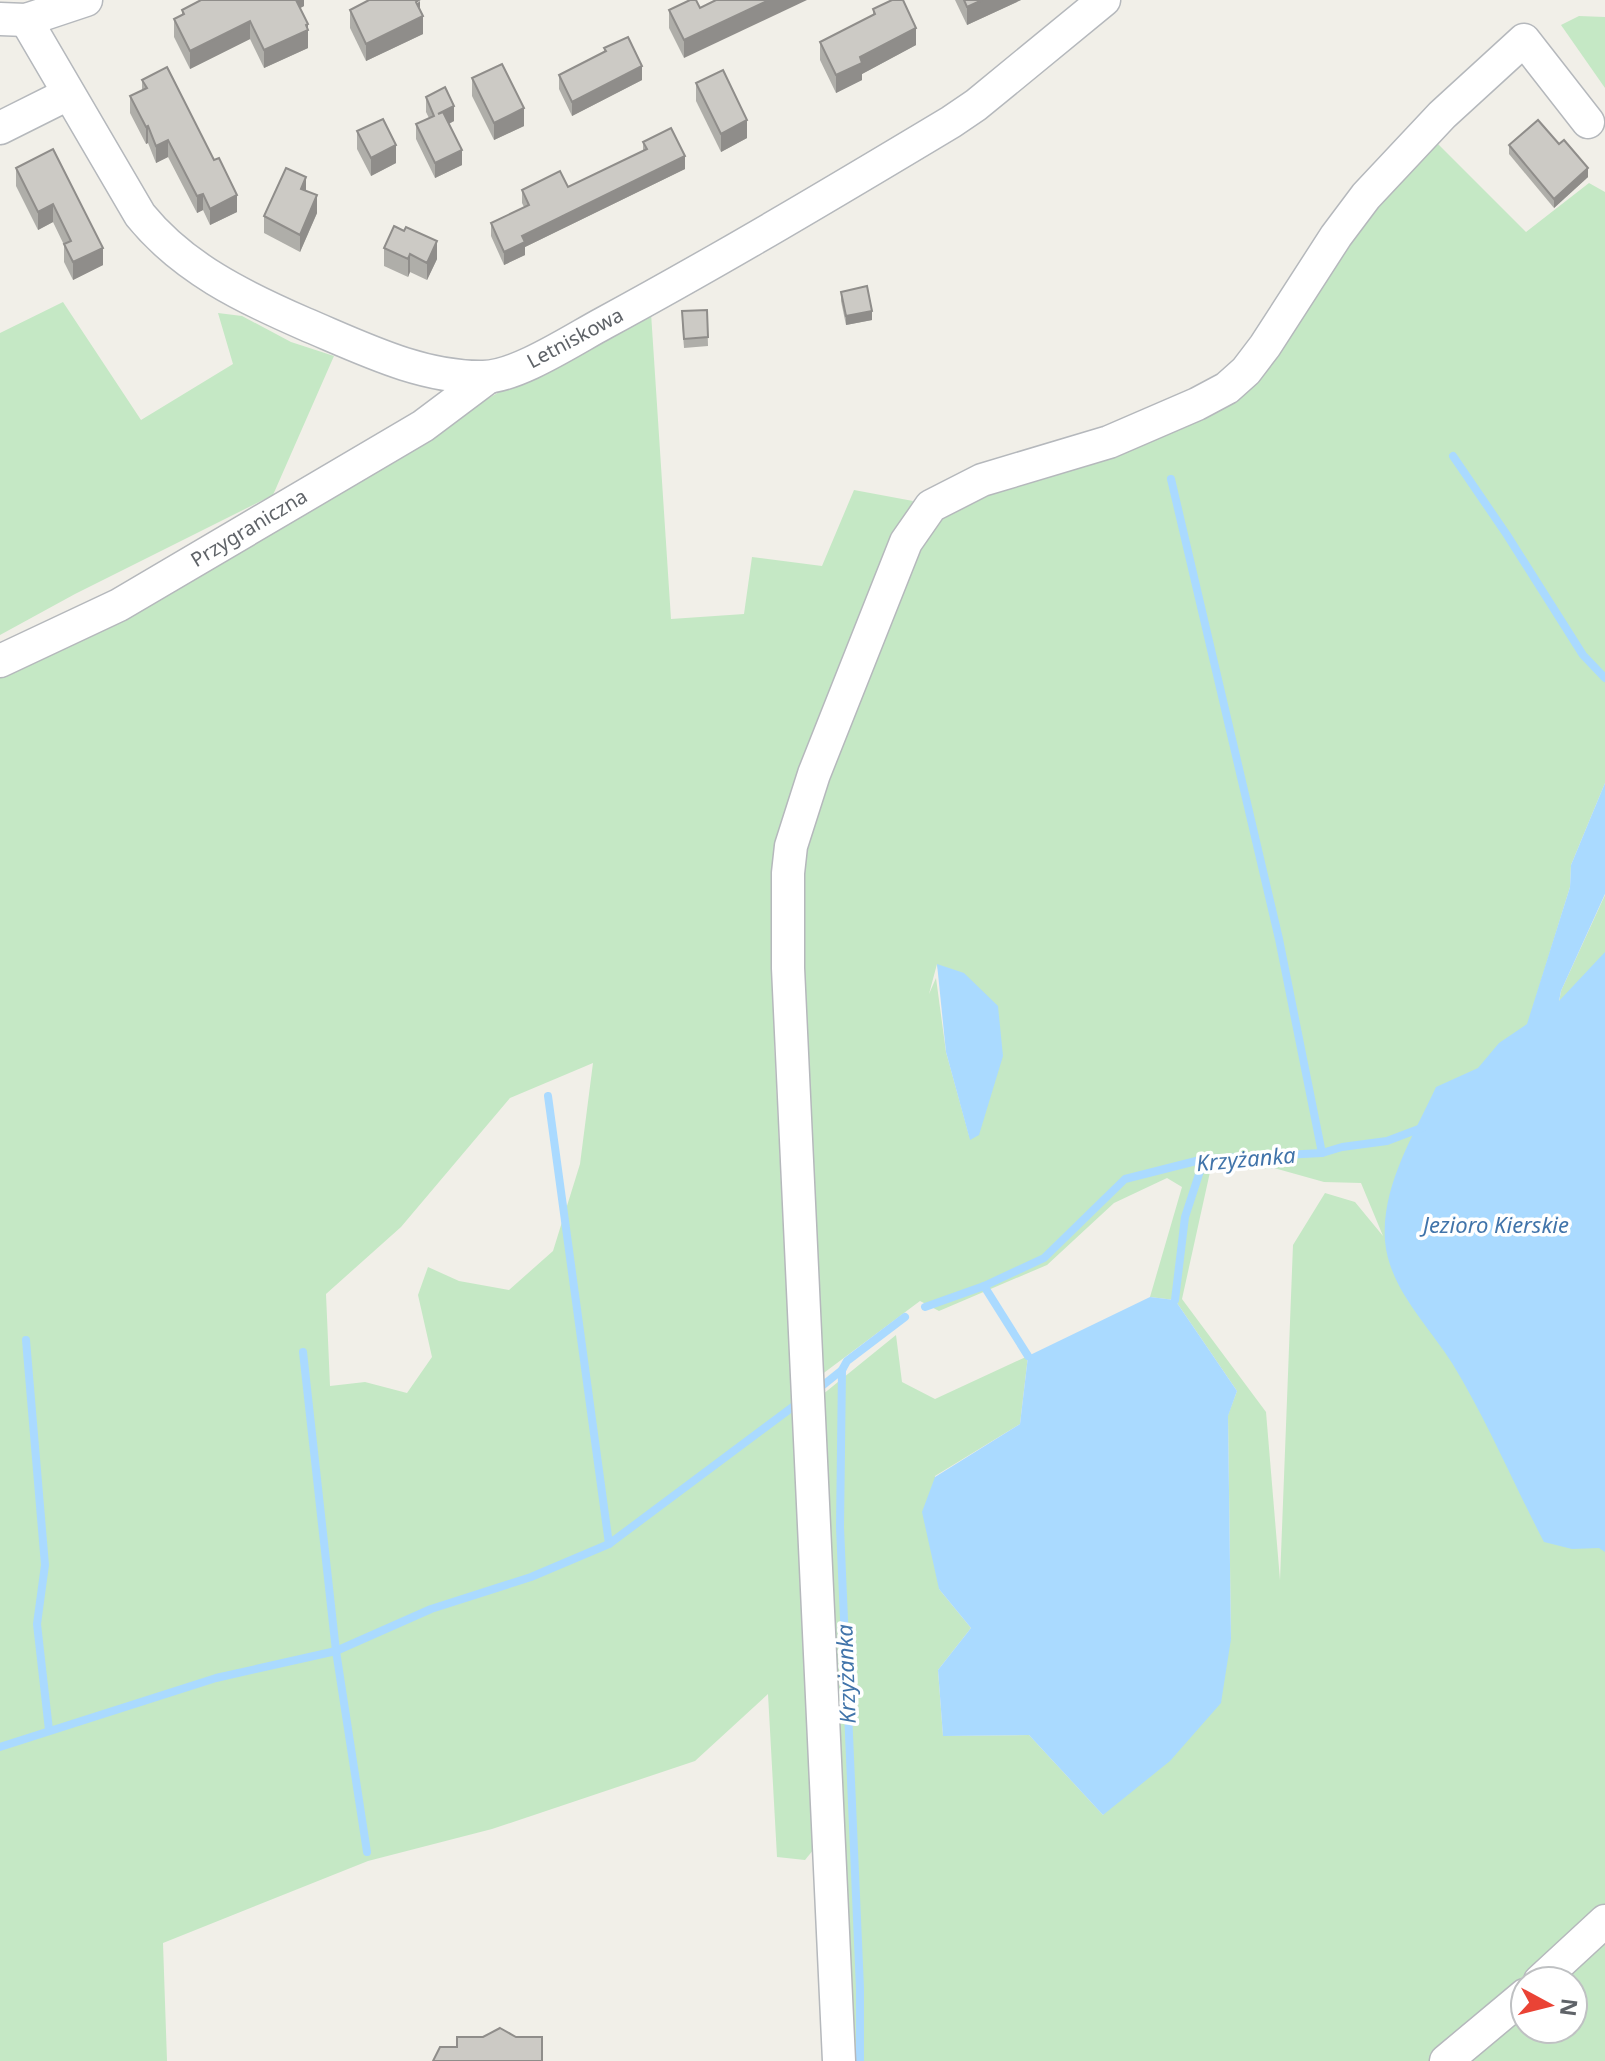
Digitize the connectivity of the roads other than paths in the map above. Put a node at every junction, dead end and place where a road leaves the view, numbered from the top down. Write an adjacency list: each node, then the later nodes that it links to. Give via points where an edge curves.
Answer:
1 (1104, 0): 7 (street, Letniskowa, via 951,122 721,259 529,363)
2 (82, 2): 3 (street)
3 (13, 20): 4 (street, Letniskowa)
4 (68, 94): 6 (street); 7 (street, Letniskowa, via 140,215 183,259 263,305 355,345 437,375)
5 (1588, 122): 12 (street, via 1524,40 1442,115 1366,196 1265,346 1227,388 1109,442 982,480 931,506 906,542 814,774 791,846 788,968)
6 (0, 128)
7 (487, 378): 8 (street, Przygraniczna, via 423,426 119,605)
8 (0, 661)
9 (1605, 1921): 10 (street)
10 (1557, 1965)
11 (1509, 2008): 13 (street)
12 (839, 2061)
13 (1446, 2061)

